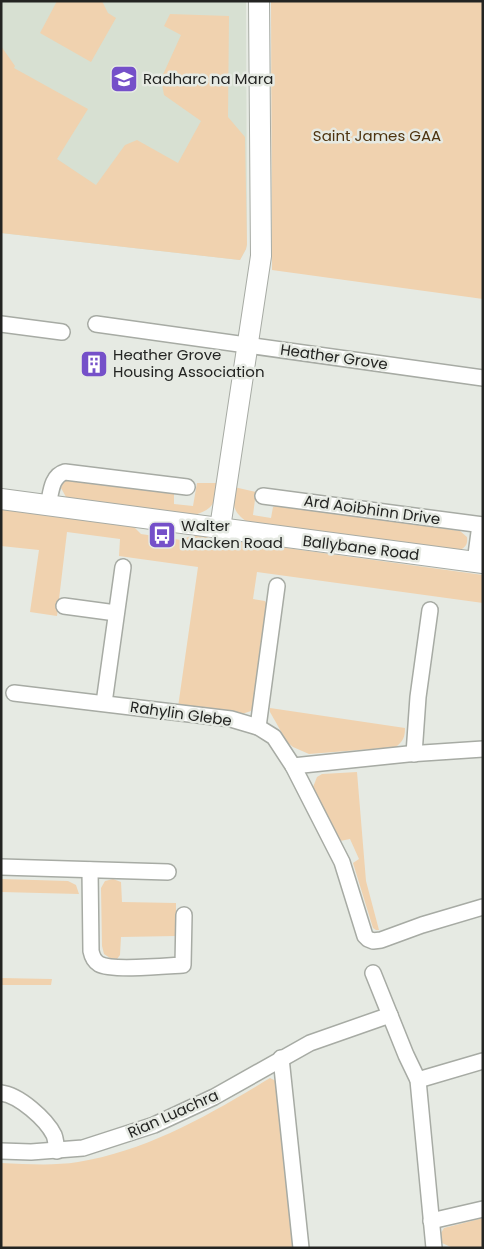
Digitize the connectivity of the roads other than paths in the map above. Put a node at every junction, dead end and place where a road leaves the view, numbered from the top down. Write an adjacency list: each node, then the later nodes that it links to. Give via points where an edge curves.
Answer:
1 (260, 1): 5 (street, via 261,256)
2 (1, 324): 4 (street)
3 (96, 324): 5 (street, Heather Grove)
4 (62, 332)
5 (247, 345): 6 (street, Heather Grove); 12 (street)
6 (483, 378)
7 (187, 487): 10 (street, via 65,472 54,480)
8 (263, 496): 11 (street, Ard Aoibhinn Drive)
9 (1, 499): 10 (street, Ballybane Road)
10 (48, 506): 12 (street, Ballybane Road)
11 (482, 525): 13 (street, Ard Aoibhinn Drive)
12 (220, 528): 13 (street, Ballybane Road)
13 (479, 563)
14 (123, 567): 18 (street)
15 (277, 586): 21 (street)
16 (64, 606): 18 (street)
17 (430, 610): 23 (street)
18 (116, 613): 20 (street)
19 (14, 693): 20 (street, Rahylin Glebe)
20 (104, 703): 21 (street, Rahylin Glebe, via 231,719)
21 (258, 727): 24 (street, Rahylin Glebe, via 274,737)
22 (483, 749): 23 (street)
23 (414, 754): 24 (street)
24 (293, 766): 28 (street, Rahylin Glebe, via 349,878 368,939 373,941)
25 (1, 867): 26 (street)
26 (90, 870): 27 (street); 29 (street, via 90,951 100,965 183,965)
27 (168, 872)
28 (483, 907)
29 (184, 915)
30 (373, 973): 31 (street)
31 (390, 1015): 32 (street, Rian Luachra, via 317,1040); 34 (street)
32 (281, 1058): 36 (street, Rian Luachra, via 214,1097 154,1125 83,1148); 40 (street)
33 (483, 1061): 34 (street)
34 (418, 1080): 39 (street)
35 (1, 1093): 36 (street, via 16,1097 41,1119 54,1136)
36 (57, 1151): 37 (street, Rian Luachra)
37 (1, 1152)
38 (483, 1209): 39 (street)
39 (431, 1222): 41 (street)
40 (301, 1248)
41 (434, 1248)

